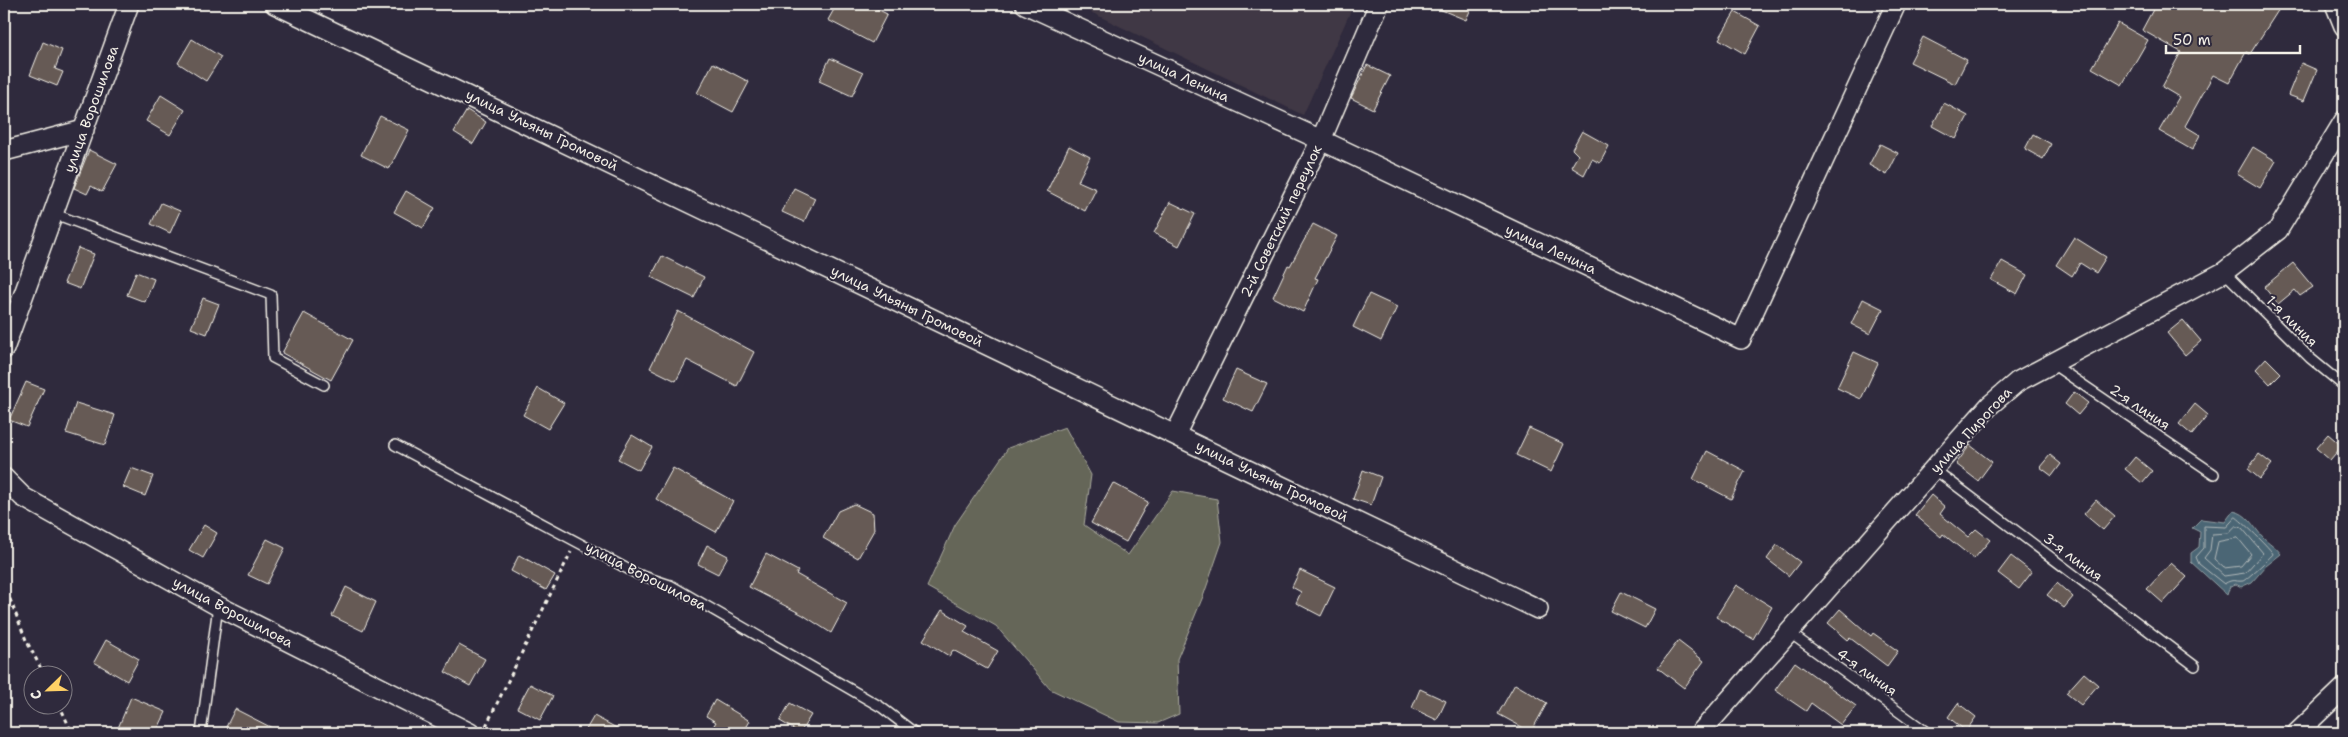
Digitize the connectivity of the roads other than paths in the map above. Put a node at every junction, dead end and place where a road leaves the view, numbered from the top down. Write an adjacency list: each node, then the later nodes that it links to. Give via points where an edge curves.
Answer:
1 (129, 4): 9 (street, улица Ворошилова)
2 (275, 4): 18 (street, улица Ульяны Громовой)
3 (1025, 4): 10 (street, улица Ленина)
4 (1379, 4): 10 (street, 2-й Советский переулок)
5 (1896, 4): 10 (street, улица Ленина, via 1741,339)
6 (2335, 4): 7 (street)
7 (2344, 26)
8 (2344, 122): 13 (street, улица Пирогова, via 2278,230)
9 (84, 130): 11 (street); 12 (street, улица Ворошилова)
10 (1321, 140): 18 (street, 2-й Советский переулок)
11 (4, 151)
12 (52, 213): 14 (street, улица Ворошилова); 16 (lane, via 271,295 273,358)
13 (2224, 272): 15 (street, улица Пирогова); 17 (lane, 1-я линия, via 2310,358)
14 (4, 349)
15 (2051, 363): 20 (street, улица Пирогова, via 2017,382 1990,405); 21 (lane, 2-я линия)
16 (324, 385)
17 (2344, 386)
18 (1175, 435): 24 (street, улица Ульяны Громовой)
19 (395, 445): 30 (lane, улица Ворошилова, via 637,574 670,585 881,707)
20 (1934, 469): 25 (street, улица Пирогова); 26 (lane, 3-я линия)
21 (2214, 474)
22 (5, 483): 23 (street, улица Ворошилова, via 23,497)
23 (218, 606): 28 (lane); 29 (street, улица Ворошилова)
24 (1538, 609)
25 (1790, 633): 31 (street, улица Пирогова); 32 (lane, 4-я линия)
26 (2195, 666)
27 (2344, 688): 33 (street)
28 (201, 733)
29 (470, 733)
30 (915, 733)
31 (1700, 733)
32 (1928, 733)
33 (2297, 733)

